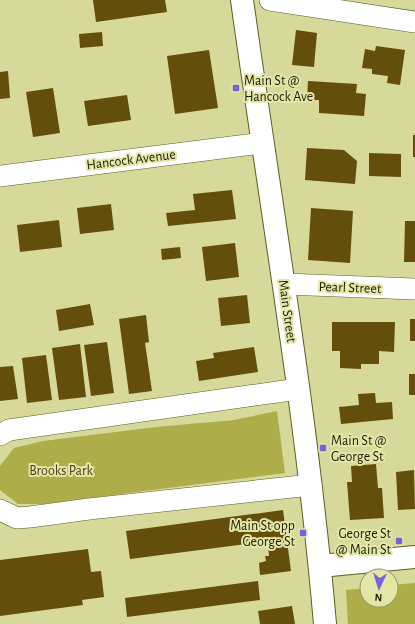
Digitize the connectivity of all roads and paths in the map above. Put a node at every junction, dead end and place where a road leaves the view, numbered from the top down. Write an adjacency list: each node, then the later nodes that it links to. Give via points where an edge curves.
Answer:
1 (242, 0): 4 (main road, Main Street)
2 (270, 0): 3 (street)
3 (415, 22)
4 (262, 143): 5 (street, Hancock Avenue); 6 (main road, Main Street)
5 (0, 176)
6 (285, 284): 7 (street, Pearl Street); 8 (main road, Main Street)
7 (415, 289)
8 (298, 389): 9 (street, via 9,430); 10 (main road, Main Street)
9 (0, 435)
10 (311, 485): 11 (street, via 30,517 17,518); 13 (main road, Main Street)
11 (0, 510)
12 (415, 557): 13 (main road)
13 (320, 566): 14 (main road, Main Street)
14 (325, 624)

